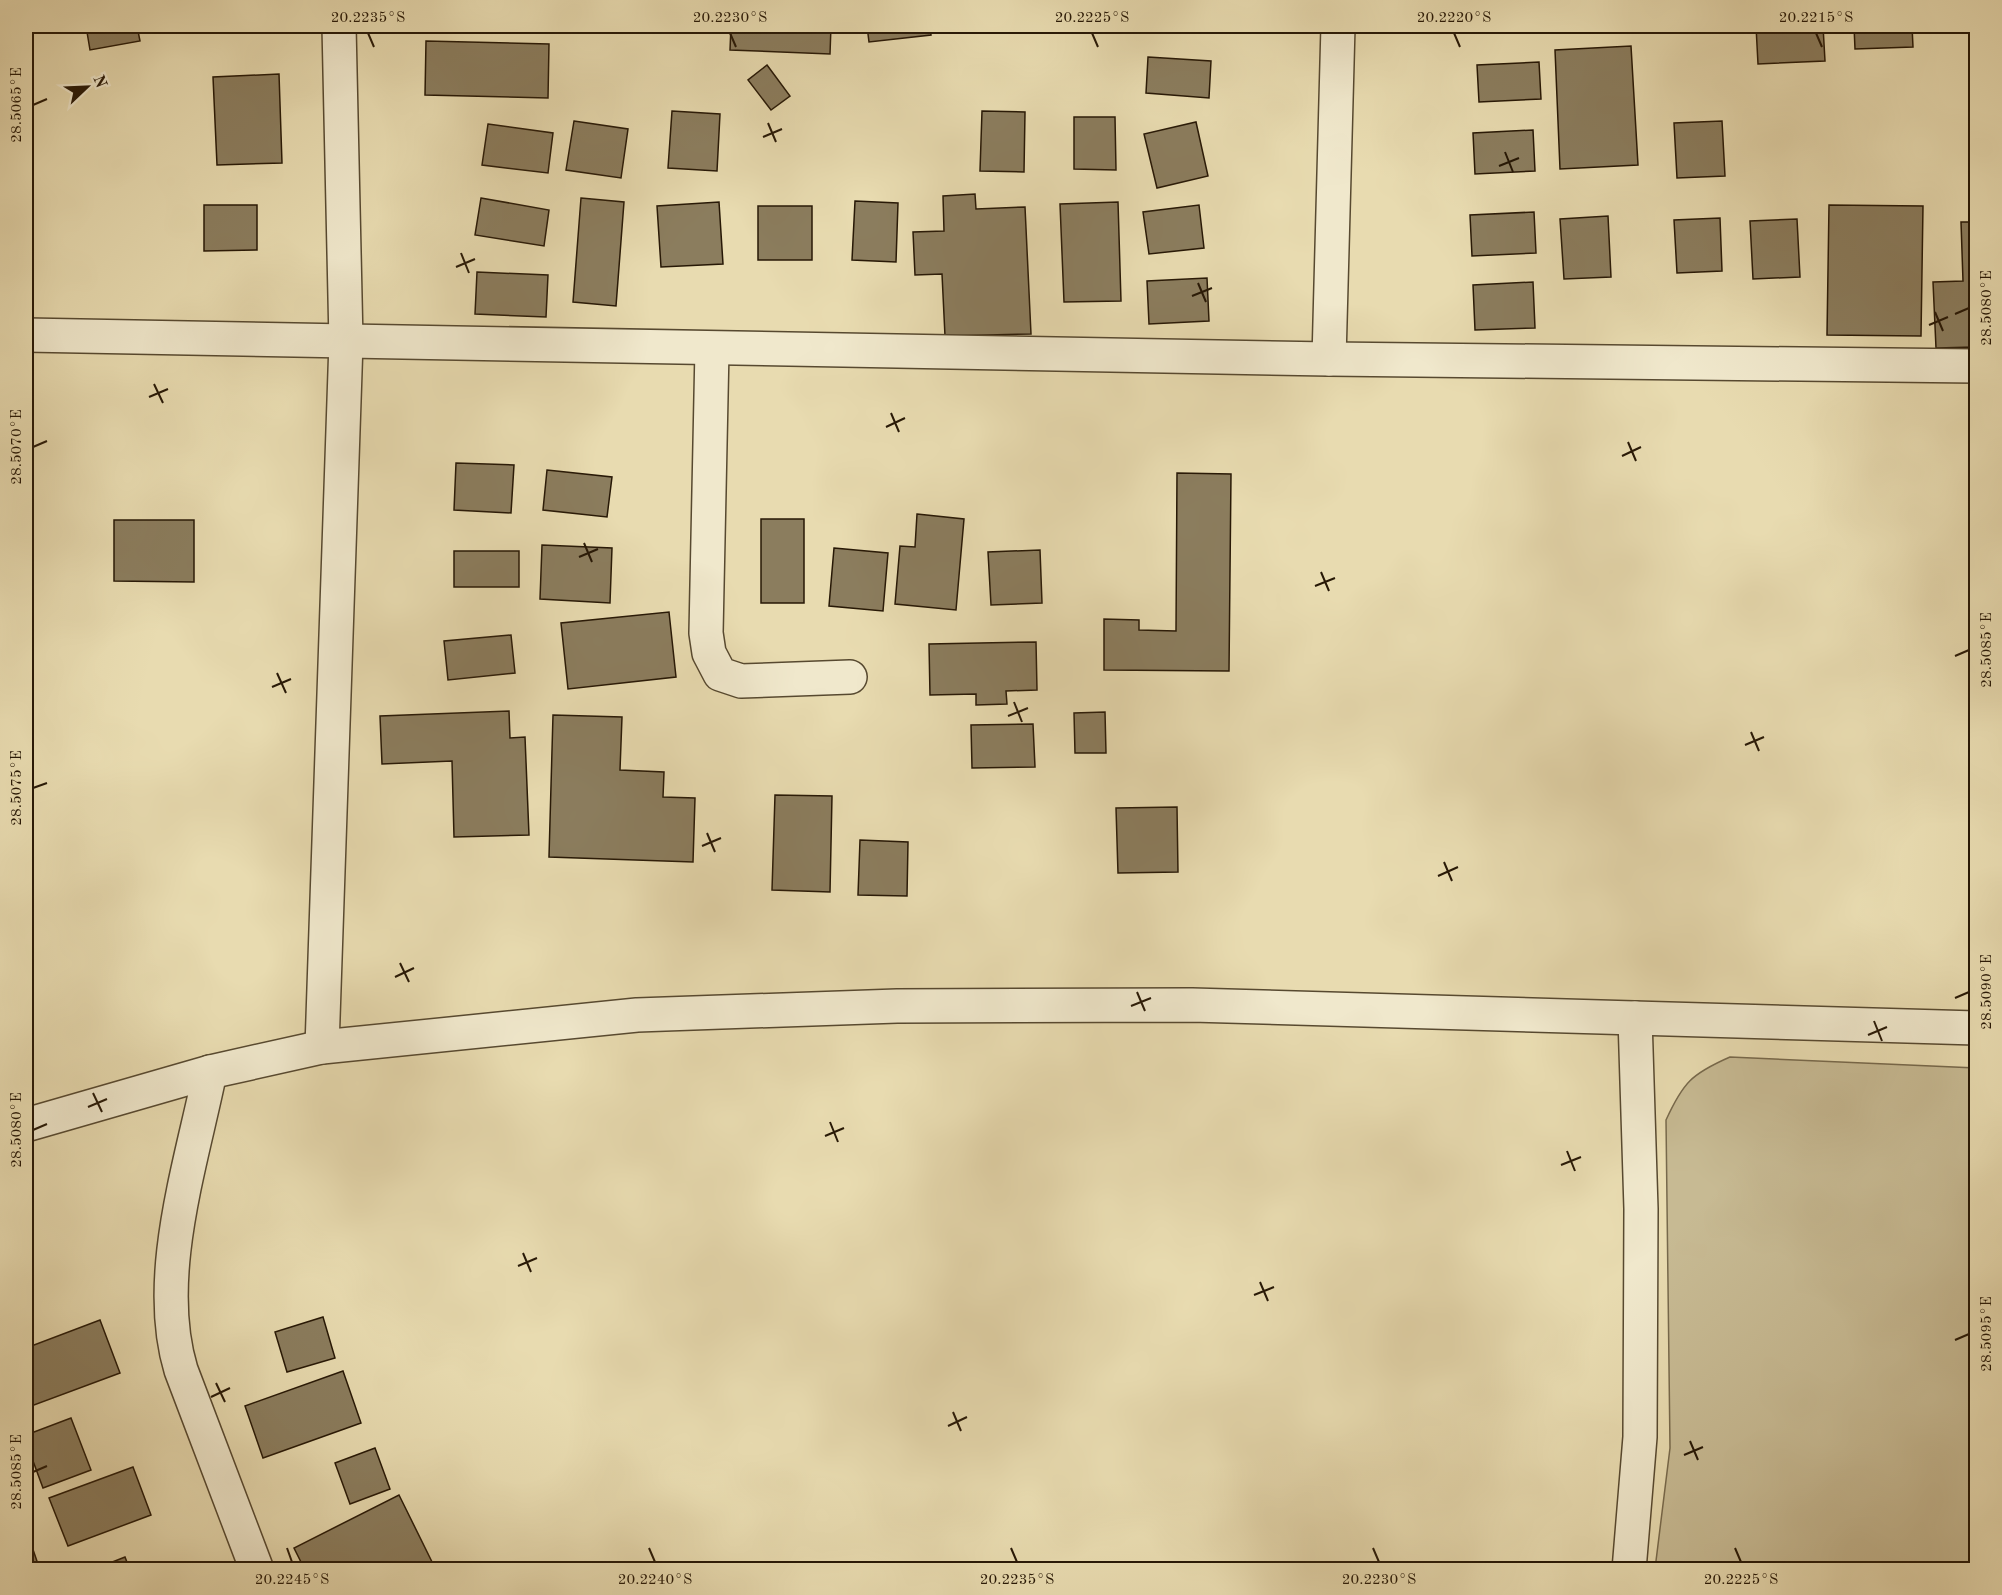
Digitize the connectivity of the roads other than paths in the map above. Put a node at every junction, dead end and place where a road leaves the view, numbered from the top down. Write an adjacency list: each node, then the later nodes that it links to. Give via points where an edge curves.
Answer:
1 (339, 26): 4 (street)
2 (1338, 26): 6 (street)
3 (26, 335): 4 (street)
4 (346, 342): 5 (street); 11 (street)
5 (712, 348): 6 (street); 8 (street, via 706,601 709,653 720,674 741,681)
6 (1329, 359): 7 (street)
7 (1977, 366)
8 (850, 677)
9 (1635, 1018): 10 (street); 11 (street, via 1192,1005 897,1006 637,1015); 15 (street, via 1641,1209 1640,1437)
10 (1977, 1028)
11 (322, 1047): 12 (street)
12 (210, 1072): 13 (street); 14 (street, via 178,1229 169,1310 181,1370)
13 (26, 1125)
14 (257, 1569)
15 (1629, 1569)

